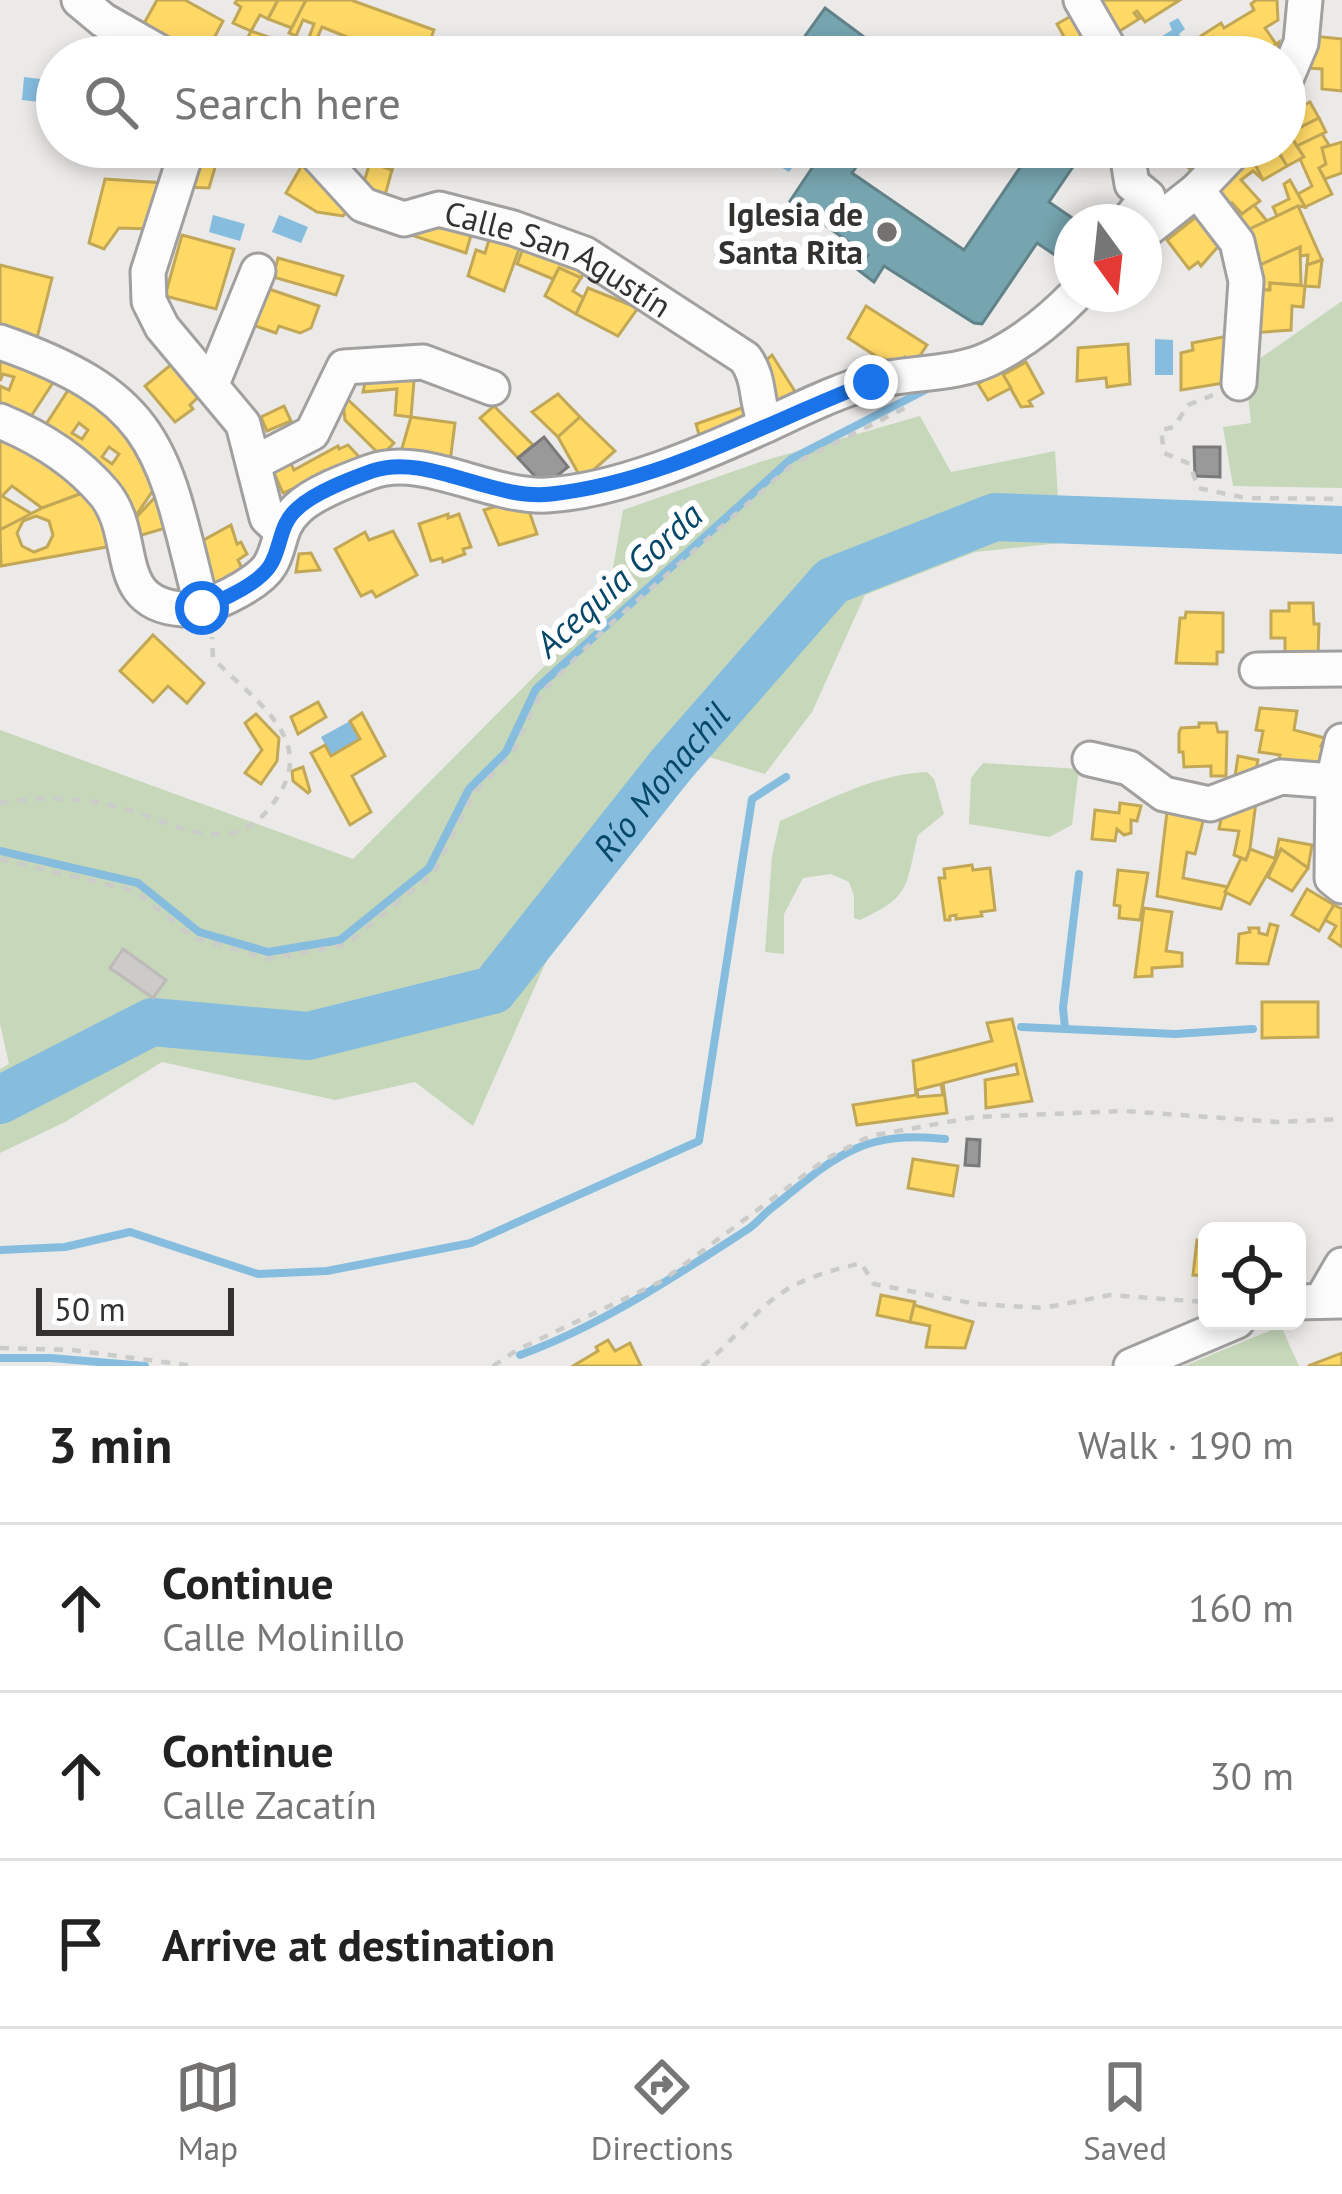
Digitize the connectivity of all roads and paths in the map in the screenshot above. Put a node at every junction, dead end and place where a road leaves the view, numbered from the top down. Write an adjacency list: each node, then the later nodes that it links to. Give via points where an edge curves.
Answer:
1 (79, 0): 4 (street)
2 (1082, 0): 5 (street)
3 (1305, 0): 6 (street)
4 (131, 36)
5 (1102, 36)
6 (1302, 36)
7 (181, 168): 18 (street, via 148,272 149,301)
8 (329, 168): 22 (street, Calle San Agustín, via 363,206 404,219 439,209 585,254 745,358 756,372)
9 (1129, 168): 12 (street, via 1132,184 1148,197)
10 (1218, 168): 11 (street)
11 (1197, 190): 13 (street); 17 (street, via 1237,242 1246,281)
12 (1142, 204)
13 (1162, 218)
14 (258, 271): 18 (street)
15 (1058, 312): 22 (street, via 985,361 871,382)
16 (0, 342): 26 (street, via 78,374 139,423 166,468)
17 (1239, 383): 24 (path, via 1188,405 1174,427 1161,430 1164,453 1190,464 1198,488 1246,498)
18 (212, 384): 23 (street, via 243,424)
19 (492, 388): 23 (street, via 423,362 344,367 312,433)
20 (910, 405): 33 (path, via 793,464 606,628 540,694 512,755 474,794 434,873 346,945 268,958 194,938 135,890)
21 (0, 422): 26 (street, via 53,449 106,495 124,527 137,591 179,609)
22 (766, 425): 25 (street, via 600,487 545,495 388,466 299,506)
23 (256, 462): 25 (street, via 268,518)
24 (1342, 499)
25 (280, 530): 26 (street, via 262,575)
26 (206, 607): 32 (path, via 212,658 287,734 285,786 269,810 225,837 109,804)
27 (1342, 669): 28 (street)
28 (1257, 670)
29 (1342, 741): 31 (street)
30 (1090, 759): 31 (street, via 1129,768 1165,794 1210,804 1281,777)
31 (1333, 781): 34 (street, via 1331,878)
32 (0, 803)
33 (0, 859)
34 (1342, 886)
35 (1342, 1119): 42 (path, via 975,1117 870,1136 826,1159 662,1281)
36 (1342, 1265): 38 (street)
37 (1198, 1301): 43 (path, via 1109,1295 1042,1308 976,1304 874,1284 860,1263 779,1294)
38 (1320, 1301)
39 (1216, 1330): 44 (street)
40 (0, 1348): 41 (path)
41 (194, 1366)
42 (493, 1366)
43 (701, 1366)
44 (1131, 1366)

